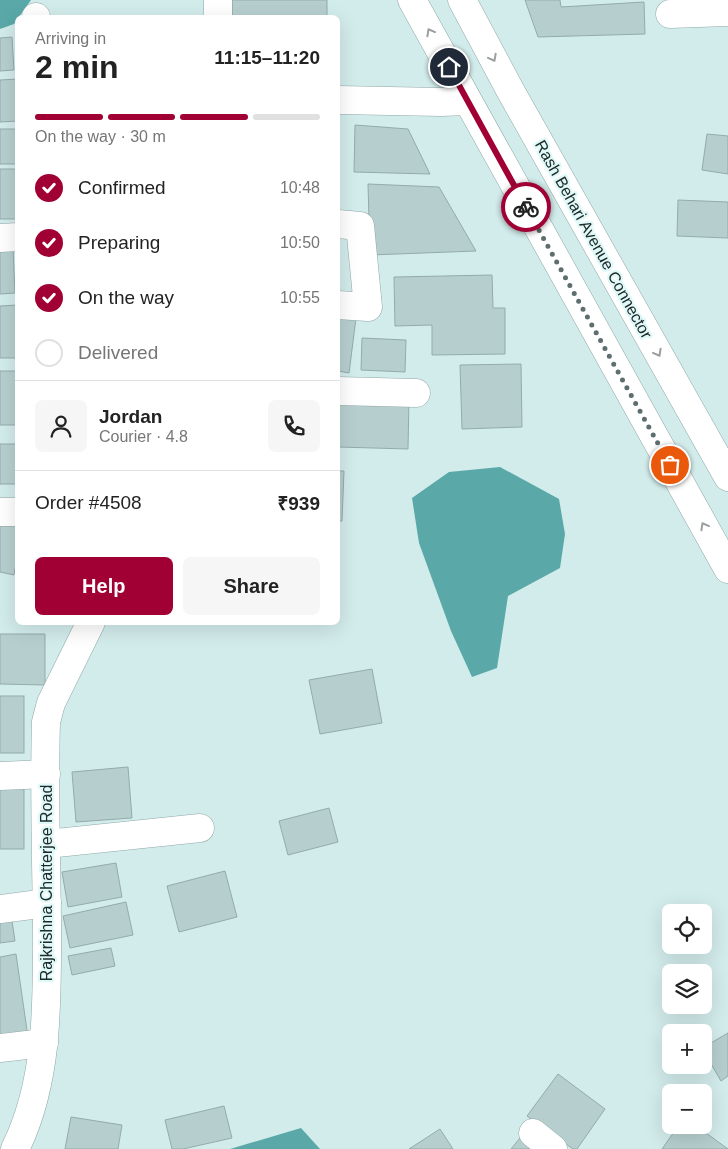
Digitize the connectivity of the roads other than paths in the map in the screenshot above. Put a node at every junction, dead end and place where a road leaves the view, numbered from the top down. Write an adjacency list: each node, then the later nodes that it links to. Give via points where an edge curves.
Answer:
1 (218, 0): 6 (street)
2 (412, 0): 8 (street, one-way to 2)
3 (462, 0): 15 (street, Rash Behari Avenue Connector, one-way to 15)
4 (728, 12): 5 (street)
5 (670, 14)
6 (218, 15)
7 (340, 100): 8 (street)
8 (467, 101): 18 (street, one-way to 8)
9 (340, 224): 12 (street, via 360,226 368,307)
10 (15, 236): 11 (street)
11 (0, 238)
12 (340, 306)
13 (340, 391): 14 (street)
14 (416, 393)
15 (728, 477)
16 (0, 512): 17 (street)
17 (15, 512)
18 (728, 569)
19 (89, 625): 20 (street, Rajkrishna Chatterjee Road, via 50,703 46,722)
20 (46, 774): 21 (street); 23 (street, Rajkrishna Chatterjee Road)
21 (0, 776)
22 (200, 828): 23 (street)
23 (46, 844): 24 (street, Rajkrishna Chatterjee Road)
24 (47, 903): 25 (street); 26 (street, Rajkrishna Chatterjee Road)
25 (0, 909)
26 (44, 1043): 27 (street); 28 (street, Rajkrishna Chatterjee Road, via 30,1112)
27 (0, 1048)
28 (15, 1149)

